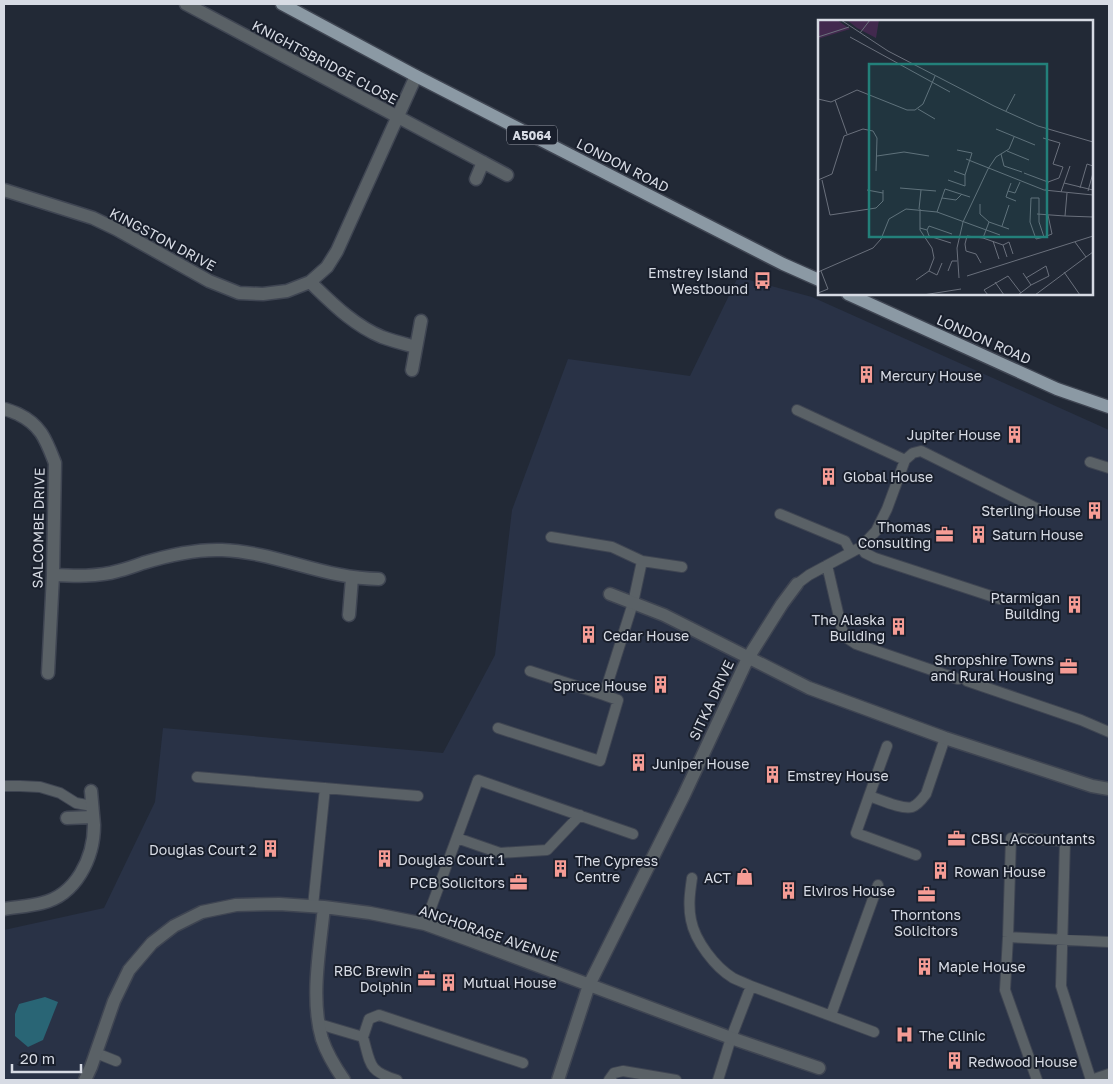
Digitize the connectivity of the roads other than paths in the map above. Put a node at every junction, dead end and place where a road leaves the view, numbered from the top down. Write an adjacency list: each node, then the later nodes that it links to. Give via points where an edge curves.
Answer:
1 (186, 4): 4 (street, KNIGHTSBRIDGE CLOSE)
2 (282, 4): 3 (main road, LONDON ROAD / A5064)
3 (416, 76): 4 (street, KINGSTON DRIVE); 9 (main road, LONDON ROAD / A5064)
4 (398, 117): 5 (street, KNIGHTSBRIDGE CLOSE); 10 (street, KINGSTON DRIVE, via 337,251 327,267)
5 (483, 162): 6 (street, KNIGHTSBRIDGE CLOSE); 7 (street)
6 (507, 175)
7 (476, 179)
8 (4, 190): 10 (street, KINGSTON DRIVE, via 93,218 209,281 238,292 263,294 287,291)
9 (818, 280)
10 (310, 282): 13 (street, via 367,330)
11 (853, 295): 15 (main road, LONDON ROAD, via 1057,389)
12 (420, 321): 13 (street)
13 (416, 347): 14 (street)
14 (412, 370)
15 (1109, 407)
16 (4, 409): 29 (street, SALCOMBE DRIVE, via 28,419 40,431 55,463)
17 (797, 410): 18 (lane)
18 (905, 460): 21 (lane, via 921,451); 24 (lane, via 876,531)
19 (1090, 462): 20 (lane)
20 (1109, 468)
21 (1038, 509)
22 (780, 514): 25 (lane, via 845,541)
23 (551, 537): 26 (lane, via 612,547)
24 (861, 547): 25 (lane); 34 (lane, via 874,558)
25 (851, 552): 27 (lane)
26 (642, 561): 28 (lane); 35 (lane)
27 (827, 565): 32 (lane); 42 (lane, via 842,630 856,644)
28 (682, 567)
29 (53, 575): 30 (street, via 87,576 117,572 169,556 222,550 249,553); 39 (street, SALCOMBE DRIVE)
30 (352, 578): 31 (street); 36 (street)
31 (379, 579)
32 (797, 584): 37 (street)
33 (610, 594): 35 (street)
34 (1000, 599)
35 (633, 603): 37 (street, via 664,615); 40 (lane)
36 (349, 615)
37 (748, 658): 43 (street, SITKA DRIVE, via 809,688); 66 (street, SITKA DRIVE)
38 (530, 671): 40 (lane)
39 (48, 673)
40 (604, 695): 41 (lane, via 618,700 600,761)
41 (498, 728)
42 (1109, 732)
43 (945, 738): 48 (street, SITKA DRIVE, via 1092,786); 51 (lane, via 921,801 911,807 900,806)
44 (887, 746): 51 (lane)
45 (197, 777): 47 (lane)
46 (4, 786): 52 (lane, via 60,793)
47 (325, 788): 50 (lane); 60 (lane)
48 (1109, 788)
49 (91, 790): 52 (street)
50 (418, 796)
51 (869, 796): 57 (lane, via 856,833)
52 (92, 811): 54 (street); 61 (street, via 94,827 88,858 65,893 43,903)
53 (580, 815): 55 (lane); 56 (lane, via 547,850 500,854); 56 (lane, via 478,780)
54 (67, 818)
55 (633, 834)
56 (457, 838): 62 (lane)
57 (916, 855)
58 (692, 878): 67 (lane, via 689,897 691,921 698,938 718,966)
59 (878, 885): 68 (lane)
60 (319, 906): 62 (street, ANCHORAGE AVENUE); 69 (street); 73 (street, ANCHORAGE AVENUE, via 236,905 202,912 174,926 152,943 129,970 114,1001)
61 (4, 909)
62 (425, 924): 66 (street, ANCHORAGE AVENUE)
63 (1008, 937): 64 (lane); 64 (lane, via 1011,838 1065,840); 85 (lane, via 1005,990)
64 (1061, 940): 65 (lane); 86 (lane, via 1060,986)
65 (1109, 942)
66 (589, 985): 72 (street, ANCHORAGE AVENUE); 81 (street, SITKA DRIVE)
67 (751, 986): 68 (lane); 72 (lane)
68 (831, 1015): 70 (lane)
69 (319, 1024): 71 (lane); 79 (street, via 332,1062)
70 (874, 1032)
71 (363, 1037): 75 (lane, via 369,1019 379,1015); 80 (lane, via 371,1065 378,1073)
72 (731, 1038): 76 (street, ANCHORAGE AVENUE); 84 (lane)
73 (96, 1054): 74 (lane); 78 (street, ANCHORAGE AVENUE)
74 (116, 1061)
75 (523, 1063)
76 (819, 1068)
77 (1109, 1074): 86 (lane)
78 (85, 1080)
79 (344, 1080)
80 (398, 1080)
81 (558, 1080)
82 (609, 1080): 83 (lane, via 614,1073 623,1071)
83 (676, 1080)
84 (718, 1080)
85 (1037, 1080)
86 (1090, 1080)

